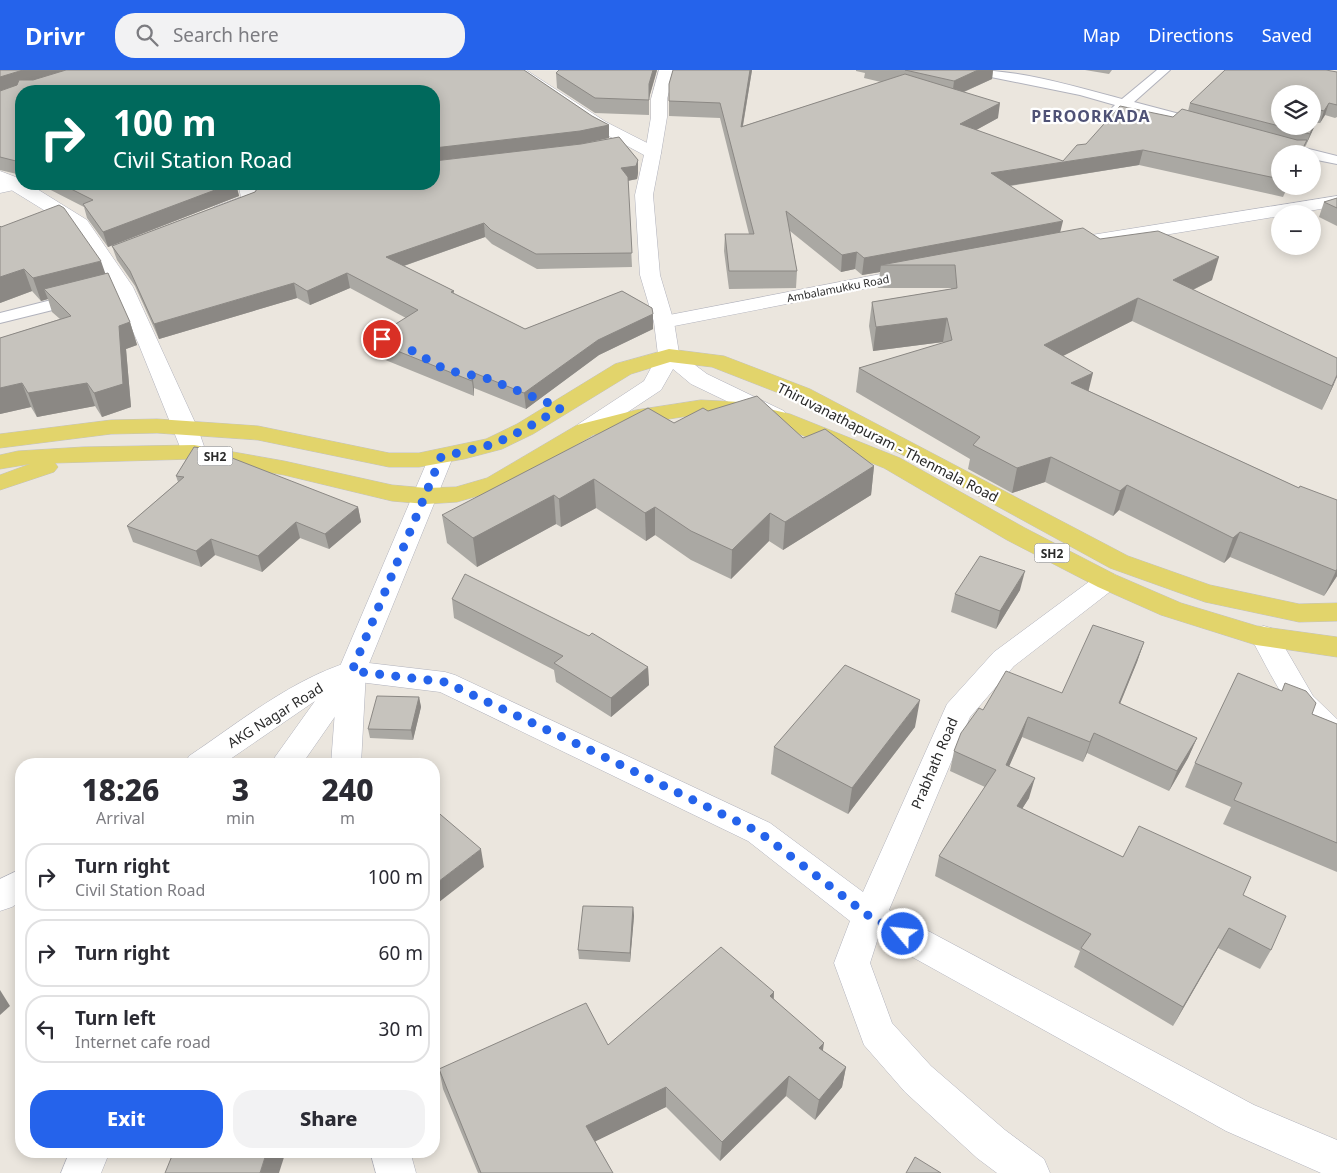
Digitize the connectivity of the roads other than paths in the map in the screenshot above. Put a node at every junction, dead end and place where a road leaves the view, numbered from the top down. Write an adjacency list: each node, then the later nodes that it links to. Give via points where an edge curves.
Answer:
1 (516, 70): 8 (street, via 600,125)
2 (672, 70): 12 (street, via 659,99 660,116)
3 (977, 70): 5 (lane)
4 (1164, 70): 5 (lane)
5 (1123, 103): 6 (lane); 7 (lane)
6 (1106, 123)
7 (1216, 128)
8 (631, 141): 11 (street); 12 (street)
9 (1262, 141): 10 (lane)
10 (1276, 145)
11 (608, 146)
12 (653, 153): 23 (street, via 644,195 650,275)
13 (1321, 157): 14 (lane)
14 (1337, 160)
15 (19, 190): 26 (street, via 80,224 112,254 116,289 150,344)
16 (248, 190): 18 (street, via 250,200)
17 (1337, 201): 19 (street)
18 (204, 218)
19 (1066, 245)
20 (938, 268): 23 (street, Ambalamukku Road)
21 (92, 294): 22 (lane)
22 (0, 318)
23 (664, 322): 24 (street)
24 (669, 354): 25 (street, via 699,379); 27 (street, via 653,385); 31 (main road, Thiruvanathapuram - Thenmala Road, via 623,369 525,429 494,444); 35 (main road, Thiruvanathapuram - Thenmala Road, via 716,361 802,394 930,460)
25 (782, 419): 27 (main road, SH2, via 740,409 700,407 636,416); 35 (main road, SH2, via 892,463)
26 (186, 429): 28 (main road, Thiruvanathapuram - Thenmala Road, via 111,427); 29 (street); 31 (main road, Thiruvanathapuram - Thenmala Road, via 258,433 389,460)
27 (585, 430): 34 (main road, SH2, via 489,486 456,494)
28 (0, 441)
29 (194, 452): 30 (main road, SH2); 34 (main road, SH2, via 284,468 392,494)
30 (83, 454): 32 (main road, SH2); 33 (main road)
31 (441, 457): 34 (street)
32 (0, 462)
33 (0, 483)
34 (426, 496): 40 (street)
35 (1023, 525): 36 (main road, SH2); 37 (main road, Thiruvanathapuram - Thenmala Road, via 1205,593 1299,613)
36 (1107, 581): 38 (main road, SH2, via 1171,609); 47 (street, Prabhath Road, via 1004,659 957,712)
37 (1337, 612)
38 (1264, 636): 39 (main road, SH2); 41 (street, via 1303,704)
39 (1337, 647)
40 (352, 671): 42 (street, AKG Nagar Road, via 310,690); 43 (street); 44 (street); 47 (street, via 445,682 572,742 759,832)
41 (1337, 737)
42 (209, 758)
43 (289, 758)
44 (346, 758)
45 (15, 887): 46 (street)
46 (0, 897)
47 (869, 916): 50 (street, via 1240,1118); 53 (street, Prabhath Road, via 852,963 877,1033 918,1079 991,1144)
48 (87, 1158): 51 (street)
49 (392, 1158): 52 (street)
50 (1337, 1160)
51 (81, 1173)
52 (396, 1173)
53 (1030, 1173)

